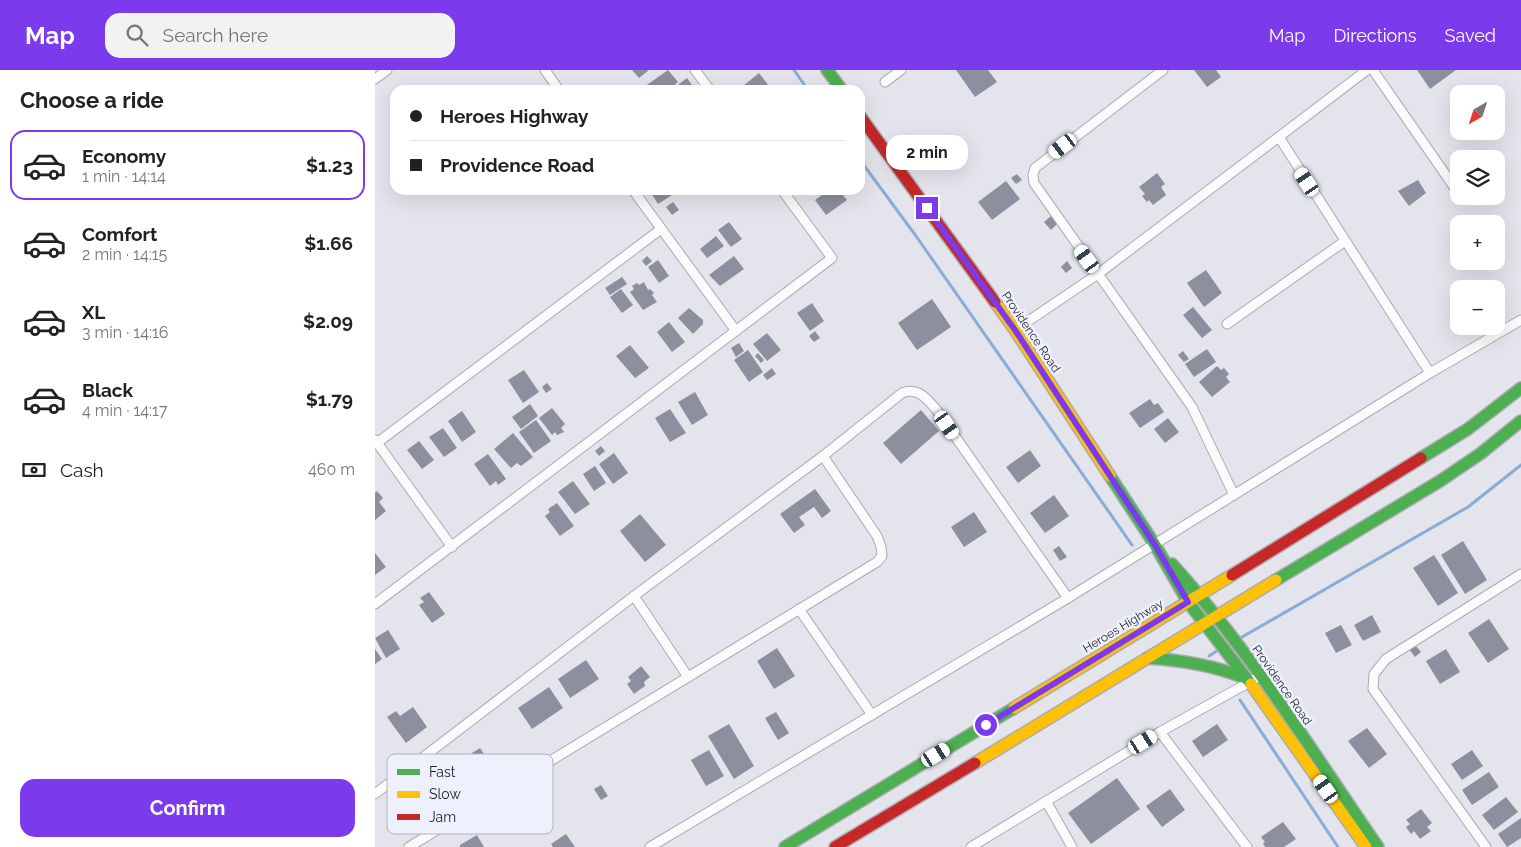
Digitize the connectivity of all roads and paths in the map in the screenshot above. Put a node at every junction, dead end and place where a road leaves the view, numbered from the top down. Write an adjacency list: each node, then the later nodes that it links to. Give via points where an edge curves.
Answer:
1 (387, 70): 9 (street)
2 (545, 70): 11 (street)
3 (695, 70): 12 (street)
4 (827, 70): 13 (main road)
5 (901, 70): 10 (street)
6 (1163, 70): 21 (street, via 1035,168 1034,183)
7 (1367, 70): 15 (street)
8 (1373, 70): 16 (street)
9 (375, 79)
10 (885, 82)
11 (556, 85)
12 (706, 85)
13 (838, 85)
14 (865, 123): 24 (main road, Providence Road)
15 (1279, 137): 20 (street); 21 (street)
16 (1450, 182)
17 (637, 195): 19 (street)
18 (786, 195): 25 (street, via 832,258)
19 (661, 229): 25 (street); 29 (street)
20 (1345, 241): 23 (street); 26 (street)
21 (1098, 274): 24 (street); 31 (street, via 1192,408)
22 (1521, 320): 26 (street)
23 (1227, 324)
24 (1015, 330): 32 (main road, Providence Road)
25 (736, 331): 33 (street)
26 (1430, 373): 31 (street)
27 (1521, 388): 35 (main road, Heroes Highway, via 1468,429)
28 (1521, 421): 41 (main road, via 1440,481)
29 (376, 441): 33 (street)
30 (823, 456): 36 (street); 37 (street, via 902,393 923,394); 40 (street, via 877,536 882,556)
31 (1234, 495): 32 (street)
32 (1155, 545): 35 (main road, Providence Road); 37 (street); 38 (main road, Providence Road)
33 (452, 547): 39 (street)
34 (1521, 574): 63 (street, via 1385,659 1374,674 1373,690)
35 (1200, 595): 38 (main road, Heroes Highway); 41 (main road, Providence Road)
36 (634, 596): 44 (street); 48 (street)
37 (1068, 598): 46 (street)
38 (1188, 602): 42 (main road, Providence Road); 56 (main road, Heroes Highway)
39 (375, 604)
40 (799, 609): 44 (street); 46 (street)
41 (1215, 617): 42 (main road); 45 (main road, Providence Road)
42 (1204, 623): 43 (main road); 45 (main road, Providence Road)
43 (1147, 658): 45 (main road, via 1207,665); 57 (main road)
44 (688, 677): 49 (street)
45 (1252, 679): 47 (street); 61 (main road, Providence Road); 62 (main road, Providence Road)
46 (872, 715): 55 (street)
47 (1160, 732): 52 (street); 60 (street)
48 (427, 754)
49 (553, 759)
50 (387, 785): 51 (street)
51 (375, 794)
52 (1046, 802): 58 (street); 59 (street)
53 (430, 834): 54 (street)
54 (409, 847)
55 (650, 847)
56 (785, 847)
57 (835, 847)
58 (971, 847)
59 (1072, 847)
60 (1247, 847)
61 (1366, 847)
62 (1378, 847)
63 (1486, 847)

